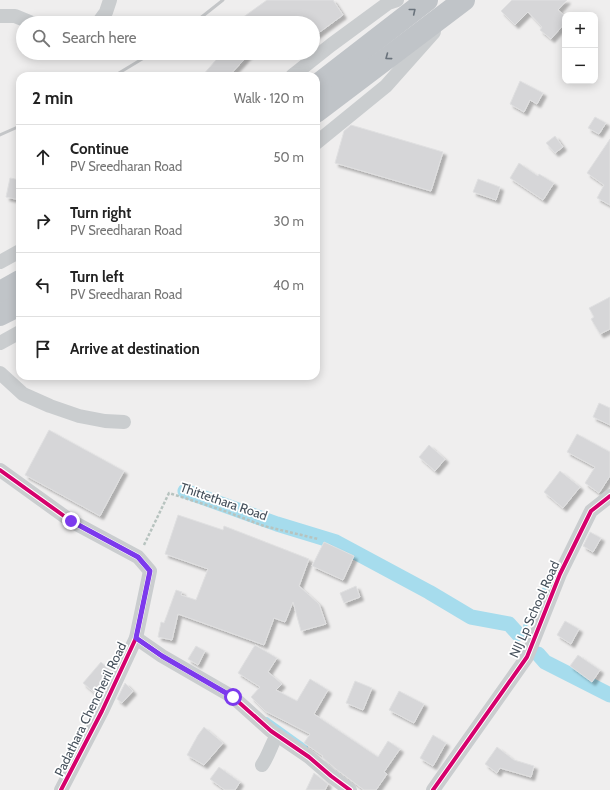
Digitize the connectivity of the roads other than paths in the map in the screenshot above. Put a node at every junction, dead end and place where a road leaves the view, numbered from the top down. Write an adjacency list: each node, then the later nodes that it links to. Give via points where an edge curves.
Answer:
1 (110, 0): 7 (street)
2 (397, 0): 8 (street, via 388,3)
3 (427, 0): 11 (highway, one-way to 3)
4 (462, 1): 12 (highway, one-way to 12); 13 (street, via 386,86)
5 (0, 16): 6 (street)
6 (16, 16)
7 (103, 16)
8 (320, 54)
9 (312, 60): 10 (street)
10 (297, 72)
11 (320, 83)
12 (320, 109)
13 (320, 140)
14 (16, 254): 15 (street)
15 (0, 262)
16 (16, 283): 17 (highway)
17 (0, 292)
18 (16, 307): 19 (highway)
19 (0, 315)
20 (16, 334): 21 (street)
21 (0, 342)
22 (0, 372): 23 (street, via 23,394 50,406 79,416)
23 (124, 422)
24 (0, 470): 26 (street, Padathara Chencheril Road, via 71,521 138,557 150,571)
25 (610, 496): 31 (street, NIJ Lp School Road, via 592,511 560,574 527,657)
26 (136, 638): 27 (street, via 233,697); 29 (street, Padathara Chencheril Road)
27 (277, 735): 28 (street, via 269,755); 30 (street)
28 (262, 764)
29 (61, 790)
30 (350, 790)
31 (433, 790)

